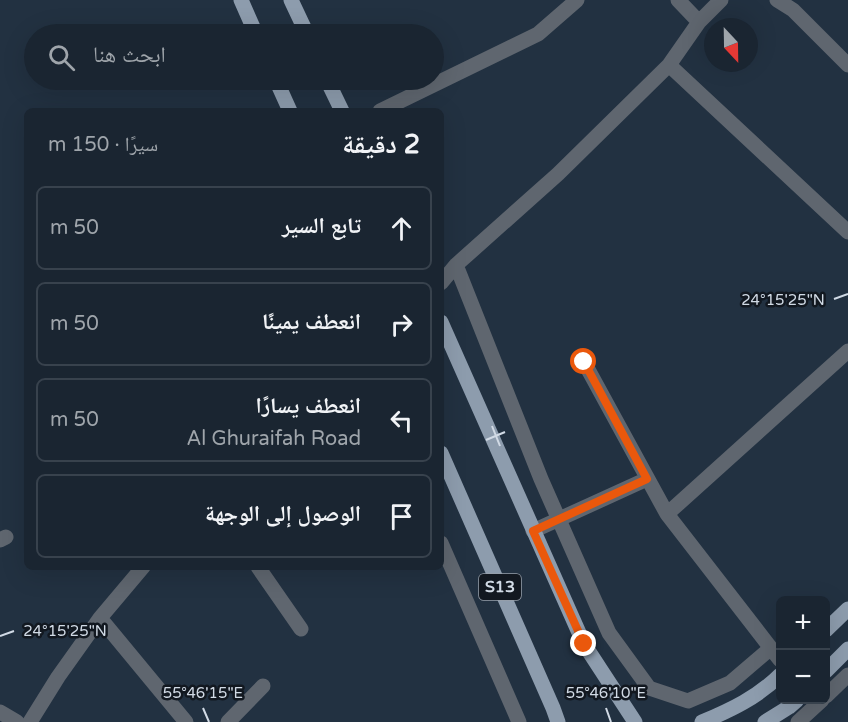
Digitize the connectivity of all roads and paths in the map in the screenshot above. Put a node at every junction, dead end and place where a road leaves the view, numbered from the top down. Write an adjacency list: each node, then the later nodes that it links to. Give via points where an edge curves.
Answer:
1 (240, 0): 9 (main road)
2 (291, 0): 10 (main road)
3 (577, 0): 13 (street, via 538,34)
4 (678, 0): 8 (street)
5 (721, 0): 8 (street)
6 (777, 0): 7 (street)
7 (790, 5): 12 (street)
8 (699, 22): 11 (street)
9 (251, 24)
10 (302, 24)
11 (669, 64): 20 (street); 21 (street, via 558,174)
12 (848, 65)
13 (444, 80)
14 (281, 90): 17 (main road)
15 (332, 90): 18 (main road)
16 (423, 90): 19 (street)
17 (289, 108)
18 (341, 108)
19 (386, 108)
20 (848, 232)
21 (456, 265): 22 (street); 29 (street)
22 (444, 279)
23 (444, 329): 30 (main road)
24 (848, 351): 28 (street)
25 (584, 362): 27 (street)
26 (444, 460): 53 (main road, S13)
27 (647, 479): 28 (street); 29 (street)
28 (667, 514): 39 (street)
29 (559, 519): 30 (street); 39 (street, via 609,633 649,688 688,700 730,682)
30 (533, 531): 54 (main road, via 584,644)
31 (444, 550): 52 (street)
32 (140, 570): 35 (street)
33 (260, 570): 37 (street)
34 (848, 609): 36 (main road)
35 (100, 618): 49 (street); 50 (street)
36 (830, 625)
37 (301, 629)
38 (848, 649): 40 (main road)
39 (776, 654)
40 (830, 666)
41 (848, 675): 44 (street)
42 (776, 678): 55 (main road, via 751,699)
43 (263, 686): 51 (street)
44 (830, 691)
45 (792, 704): 56 (main road)
46 (817, 704): 57 (street)
47 (0, 712): 48 (street)
48 (17, 722)
49 (30, 722)
50 (186, 722)
51 (228, 722)
52 (519, 722)
53 (558, 722)
54 (635, 722)
55 (702, 722)
56 (765, 722)
57 (798, 722)

